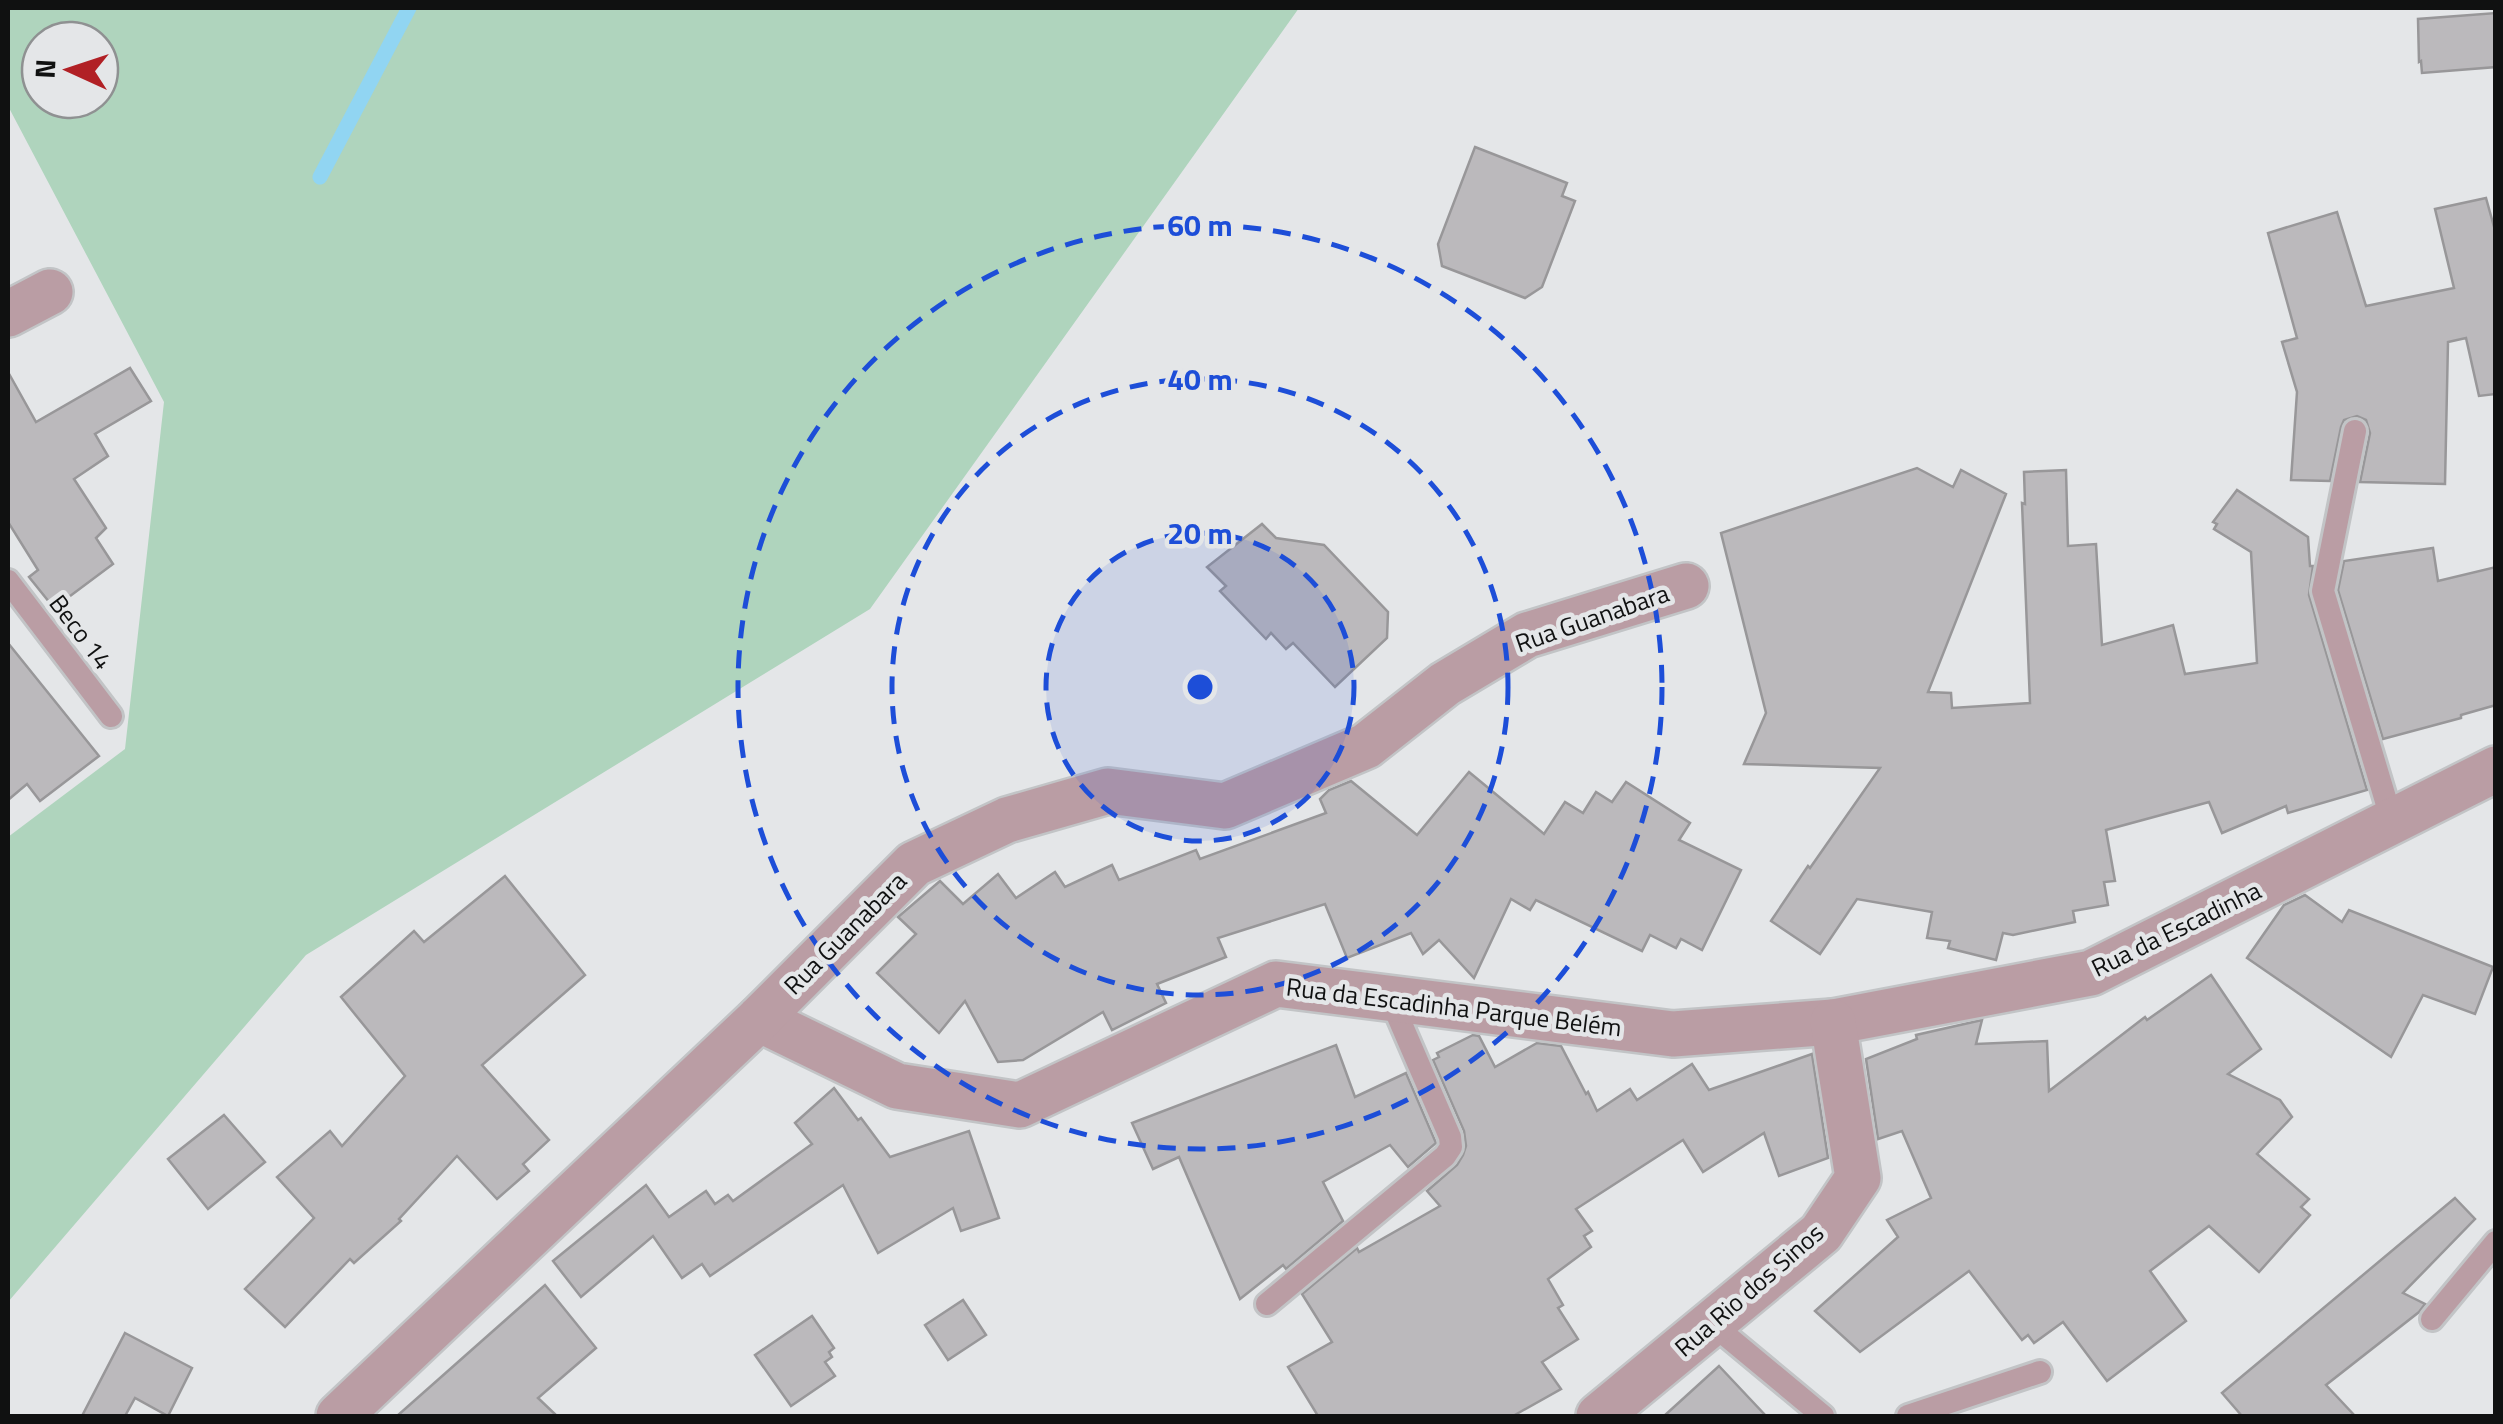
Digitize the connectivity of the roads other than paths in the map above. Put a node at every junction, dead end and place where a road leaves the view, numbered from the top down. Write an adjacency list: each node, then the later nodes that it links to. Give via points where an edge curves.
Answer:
1 (50, 292): 2 (street)
2 (8, 314)
3 (2355, 431): 8 (lane, via 2324,591)
4 (8, 581): 6 (lane, Beco 14)
5 (1686, 586): 10 (street, Rua Guanabara, via 1528,635 1445,684 1366,746 1225,806 1108,790 1007,820 914,864)
6 (111, 716)
7 (2496, 769): 8 (street, Rua da Escadinha)
8 (2392, 822): 11 (street, Rua da Escadinha, via 2091,973)
9 (1390, 998): 10 (street, Rua da Escadinha Parque Belém, via 1276,984 1020,1105 896,1086); 11 (street, Rua da Escadinha Parque Belém, via 1673,1034); 13 (lane, via 1451,1147)
10 (759, 1019): 17 (street, Rua Guanabara)
11 (1833, 1022): 15 (street, Rua Rio dos Sinos, via 1858,1178 1821,1233)
12 (2496, 1242): 14 (lane)
13 (1268, 1304)
14 (2432, 1319)
15 (1711, 1324): 18 (street, Rua Rio dos Sinos); 19 (lane)
16 (2040, 1372): 20 (lane)
17 (339, 1416)
18 (1599, 1416)
19 (1823, 1416)
20 (1908, 1416)

